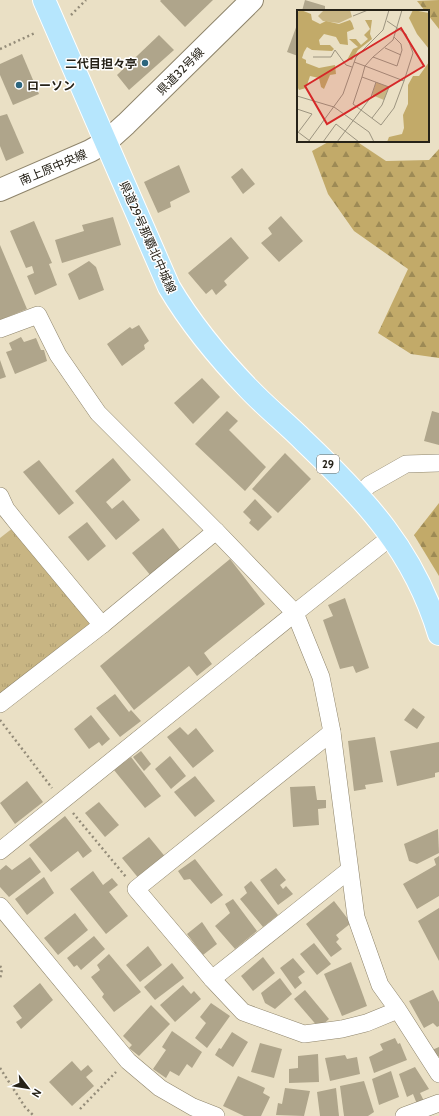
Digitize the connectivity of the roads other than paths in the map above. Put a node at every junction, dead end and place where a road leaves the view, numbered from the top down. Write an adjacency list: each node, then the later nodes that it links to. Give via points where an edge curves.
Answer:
1 (44, 0): 3 (main road, 県道29号那覇北中城線 / 29)
2 (252, 0): 3 (main road, 県道32号線)
3 (106, 142): 4 (main road, 南上原中央線); 8 (main road, 県道29号那覇北中城線 / 29, via 169,287 186,316 249,389)
4 (0, 190)
5 (0, 329): 9 (street, via 38,315 58,355 98,413)
6 (439, 463): 8 (street, via 406,464 369,485)
7 (0, 496): 12 (street, via 6,509)
8 (359, 496): 10 (main road, 県道29号那覇北中城線 / 29)
9 (216, 531): 11 (street); 12 (street)
10 (392, 536): 11 (street); 13 (main road, 県道29号那覇北中城線 / 29, via 422,588)
11 (295, 613): 15 (street, via 321,677); 16 (street)
12 (102, 625): 14 (street)
13 (439, 634)
14 (0, 704)
15 (332, 732): 17 (street, via 339,774); 19 (street, via 136,889)
16 (0, 851)
17 (348, 871): 19 (street); 20 (street, via 356,917 380,986)
18 (0, 906): 23 (street, via 128,1061 160,1088 193,1107)
19 (212, 979): 20 (street, via 243,1012 304,1034 366,1023)
20 (398, 1010): 21 (street)
21 (439, 1074)
22 (439, 1103): 24 (street)
23 (216, 1116)
24 (404, 1116)

